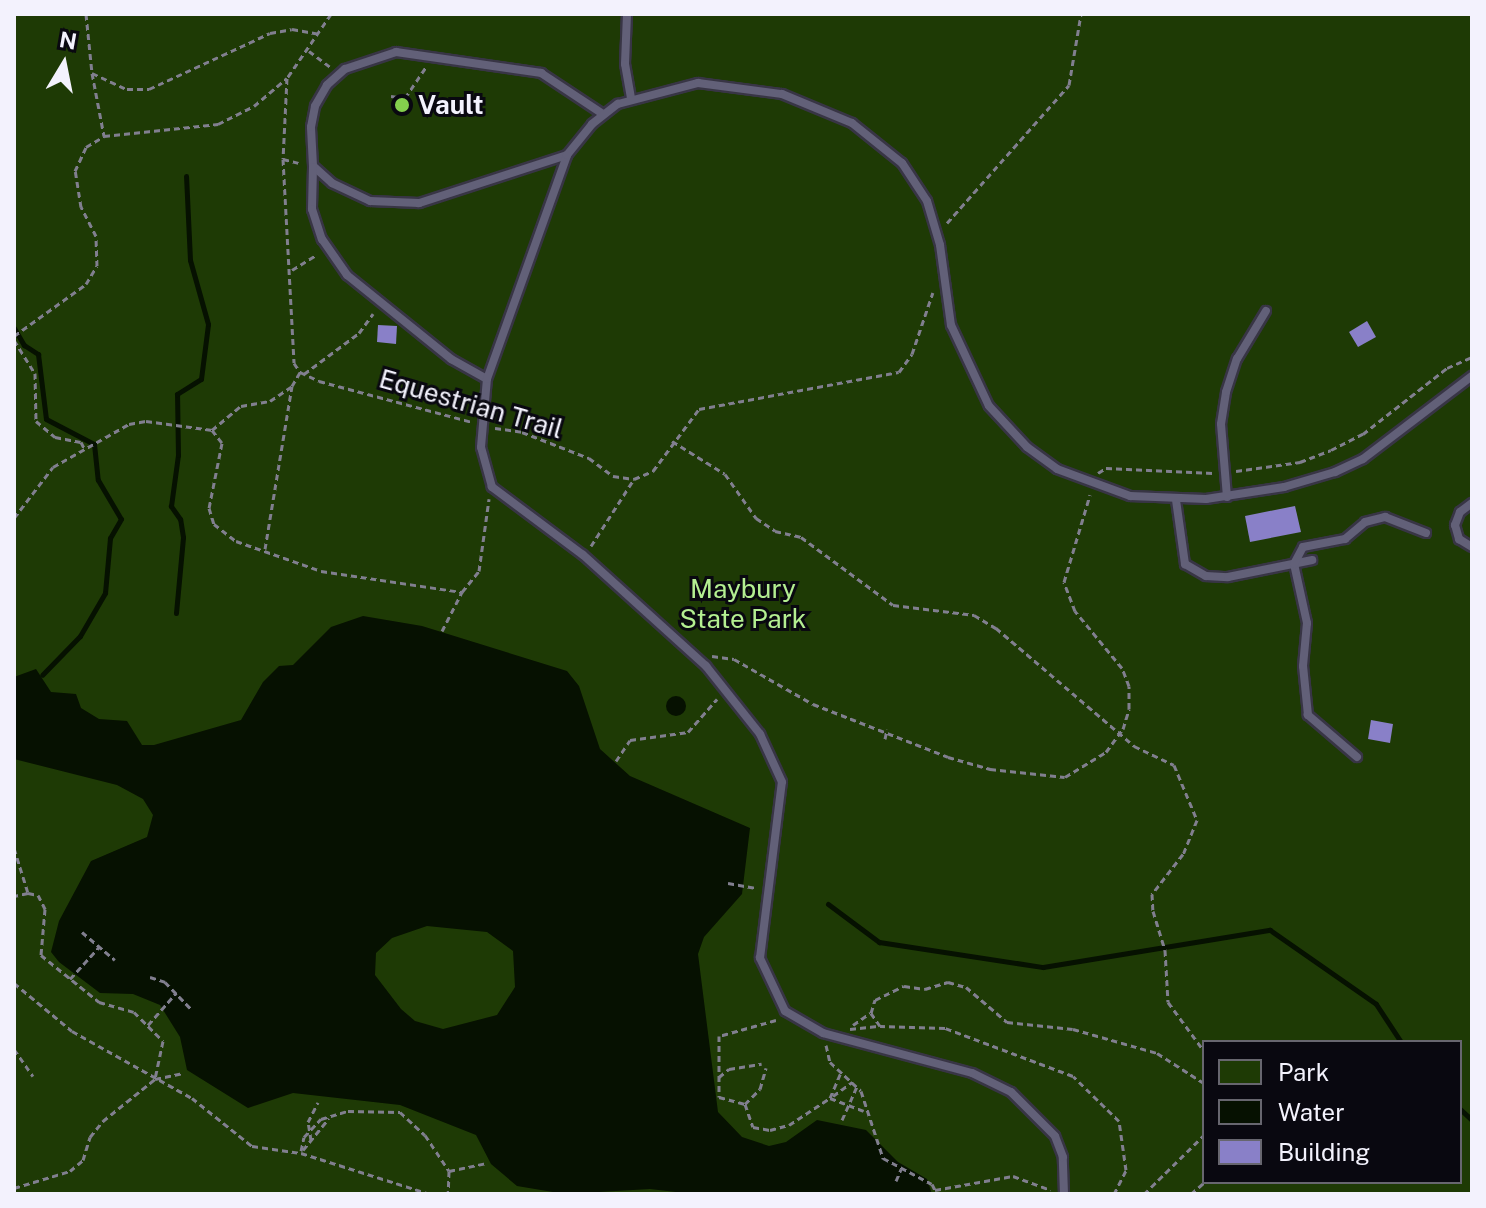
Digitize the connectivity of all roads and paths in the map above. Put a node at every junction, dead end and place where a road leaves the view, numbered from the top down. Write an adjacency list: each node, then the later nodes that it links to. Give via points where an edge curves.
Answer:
1 (86, 14): 8 (path)
2 (331, 14): 5 (path)
3 (627, 14): 12 (lane, via 625,64)
4 (1081, 14): 18 (path, via 1069,85)
5 (319, 34): 6 (path); 8 (path, via 292,29 270,33 149,89 118,86)
6 (309, 51): 9 (path); 10 (path)
7 (431, 57): 9 (lane, via 396,52); 11 (path, via 405,98); 13 (lane, via 541,73)
8 (92, 73): 14 (path)
9 (339, 75): 17 (lane, via 315,106)
10 (287, 78): 14 (path, via 254,106 218,124); 16 (path)
11 (391, 96)
12 (631, 98): 13 (lane); 18 (lane, via 714,83 782,94 835,113 902,163 927,201)
13 (603, 114): 15 (lane)
14 (104, 136): 24 (path, via 86,147 75,171 81,207 96,236 97,266 86,284)
15 (567, 155): 17 (lane, via 419,203 370,201 332,183); 28 (lane)
16 (283, 159): 17 (path); 20 (path)
17 (313, 166): 19 (lane, via 312,209)
18 (937, 234): 38 (lane, via 951,325 977,388 1027,447)
19 (329, 250): 20 (path); 22 (lane)
20 (292, 270): 26 (path, via 294,363)
21 (934, 288): 33 (path, via 912,354 899,372 699,409)
22 (380, 305): 26 (path, via 359,333); 28 (lane, via 451,359)
23 (1266, 311): 36 (lane, via 1237,359 1226,392)
24 (14, 338): 34 (path, via 35,373 36,421 55,437)
25 (1472, 357): 36 (path, via 1447,368 1363,434 1331,450 1300,462)
26 (304, 374): 29 (path); 30 (path, Equestrian Trail)
27 (1472, 376): 40 (lane, via 1363,459 1306,482)
28 (487, 379): 30 (lane)
29 (292, 386): 31 (path, via 270,401 241,406); 46 (path)
30 (480, 425): 37 (path, Equestrian Trail, via 522,432 589,458 613,476); 39 (lane)
31 (212, 430): 34 (path, via 129,424); 46 (path, via 222,451 210,517 236,541)
32 (1472, 432): 35 (path)
33 (672, 441): 37 (path, via 653,471); 55 (path, via 725,474 756,518 775,531 801,537 893,605 974,615 996,628)
34 (87, 448): 43 (path, via 53,467)
35 (1472, 462)
36 (1223, 473): 38 (path, via 1106,468); 40 (lane)
37 (634, 479): 47 (path)
38 (1093, 486): 41 (lane); 55 (path, via 1064,582 1075,611 1107,644 1129,686 1129,709)
39 (492, 487): 47 (lane); 50 (path, via 479,571)
40 (1227, 497): 41 (lane)
41 (1176, 500): 49 (lane, via 1185,564 1206,576)
42 (1472, 503): 45 (lane, via 1455,525 1459,539)
43 (14, 518)
44 (1426, 533): 49 (lane, via 1385,517 1365,522 1345,539 1303,547)
45 (1472, 547)
46 (265, 549): 50 (path, via 321,571)
47 (583, 555): 52 (lane)
48 (1312, 560): 49 (lane)
49 (1294, 564): 57 (lane, via 1307,623 1308,715)
50 (462, 592): 51 (path)
51 (442, 631)
52 (703, 664): 53 (lane); 54 (path, via 715,654 734,659 813,704)
53 (726, 690): 58 (path, via 688,732 630,740); 72 (lane, via 760,734 782,782 760,958)
54 (887, 729): 55 (path, via 971,765 1047,777 1065,777 1088,765); 56 (path)
55 (1120, 733): 77 (path, via 1134,746 1174,765 1197,820 1183,854 1152,894 1165,950 1168,1002)
56 (885, 739)
57 (1357, 757)
58 (616, 761)
59 (14, 848): 62 (path)
60 (728, 883): 61 (path)
61 (755, 888)
62 (28, 893): 63 (path); 68 (path, via 38,895 45,909 41,955)
63 (14, 896)
64 (82, 932): 65 (path)
65 (99, 947): 66 (path); 68 (path)
66 (115, 960)
67 (150, 977): 70 (path)
68 (70, 979): 74 (path, via 99,1002 134,1012)
69 (14, 983): 85 (path, via 72,1031)
70 (176, 993): 71 (path); 74 (path)
71 (191, 1009)
72 (785, 1011): 76 (lane); 84 (path, via 771,1025 735,1028 719,1036)
73 (871, 1013): 75 (path); 87 (path, via 886,992 948,982 966,987 1007,1022 1073,1029 1157,1053); 110 (path, via 880,1026 945,1028 1073,1076 1119,1121 1126,1170)
74 (148, 1025): 85 (path, via 163,1041)
75 (853, 1025)
76 (823, 1033): 81 (path, via 830,1062); 106 (lane, via 972,1073 1011,1092 1055,1136 1063,1157)
77 (1202, 1048)
78 (14, 1049): 83 (path)
79 (762, 1064): 84 (path, via 729,1069)
80 (766, 1068): 91 (path, via 760,1089)
81 (841, 1072): 86 (path); 89 (path)
82 (183, 1073): 85 (path)
83 (33, 1076)
84 (719, 1077): 91 (path, via 719,1097)
85 (155, 1079): 99 (path, via 192,1098 252,1146); 104 (path, via 103,1121 90,1137 83,1160 70,1171)
86 (852, 1082): 88 (path); 89 (path)
87 (1202, 1082)
88 (857, 1087): 92 (path); 93 (path)
89 (830, 1098): 91 (path, via 789,1125 770,1130 753,1127); 92 (path)
90 (318, 1102): 96 (path)
91 (745, 1104)
92 (851, 1107): 93 (path); 95 (path)
93 (866, 1111): 101 (path, via 883,1158)
94 (330, 1117): 96 (path); 98 (path); 102 (path, via 371,1109 400,1112 425,1135)
95 (842, 1120)
96 (309, 1130): 98 (path); 99 (path)
97 (1202, 1137): 111 (path)
98 (311, 1140): 99 (path)
99 (301, 1153): 107 (path)
100 (486, 1163): 102 (path)
101 (901, 1169): 103 (path); 105 (path, via 932,1184)
102 (449, 1171): 108 (path)
103 (896, 1181)
104 (14, 1188)
105 (936, 1192): 106 (path, via 1013,1176)
106 (1064, 1193)
107 (430, 1194)
108 (446, 1194): 109 (path)
109 (456, 1194)
110 (1114, 1194)
111 (1144, 1194)

